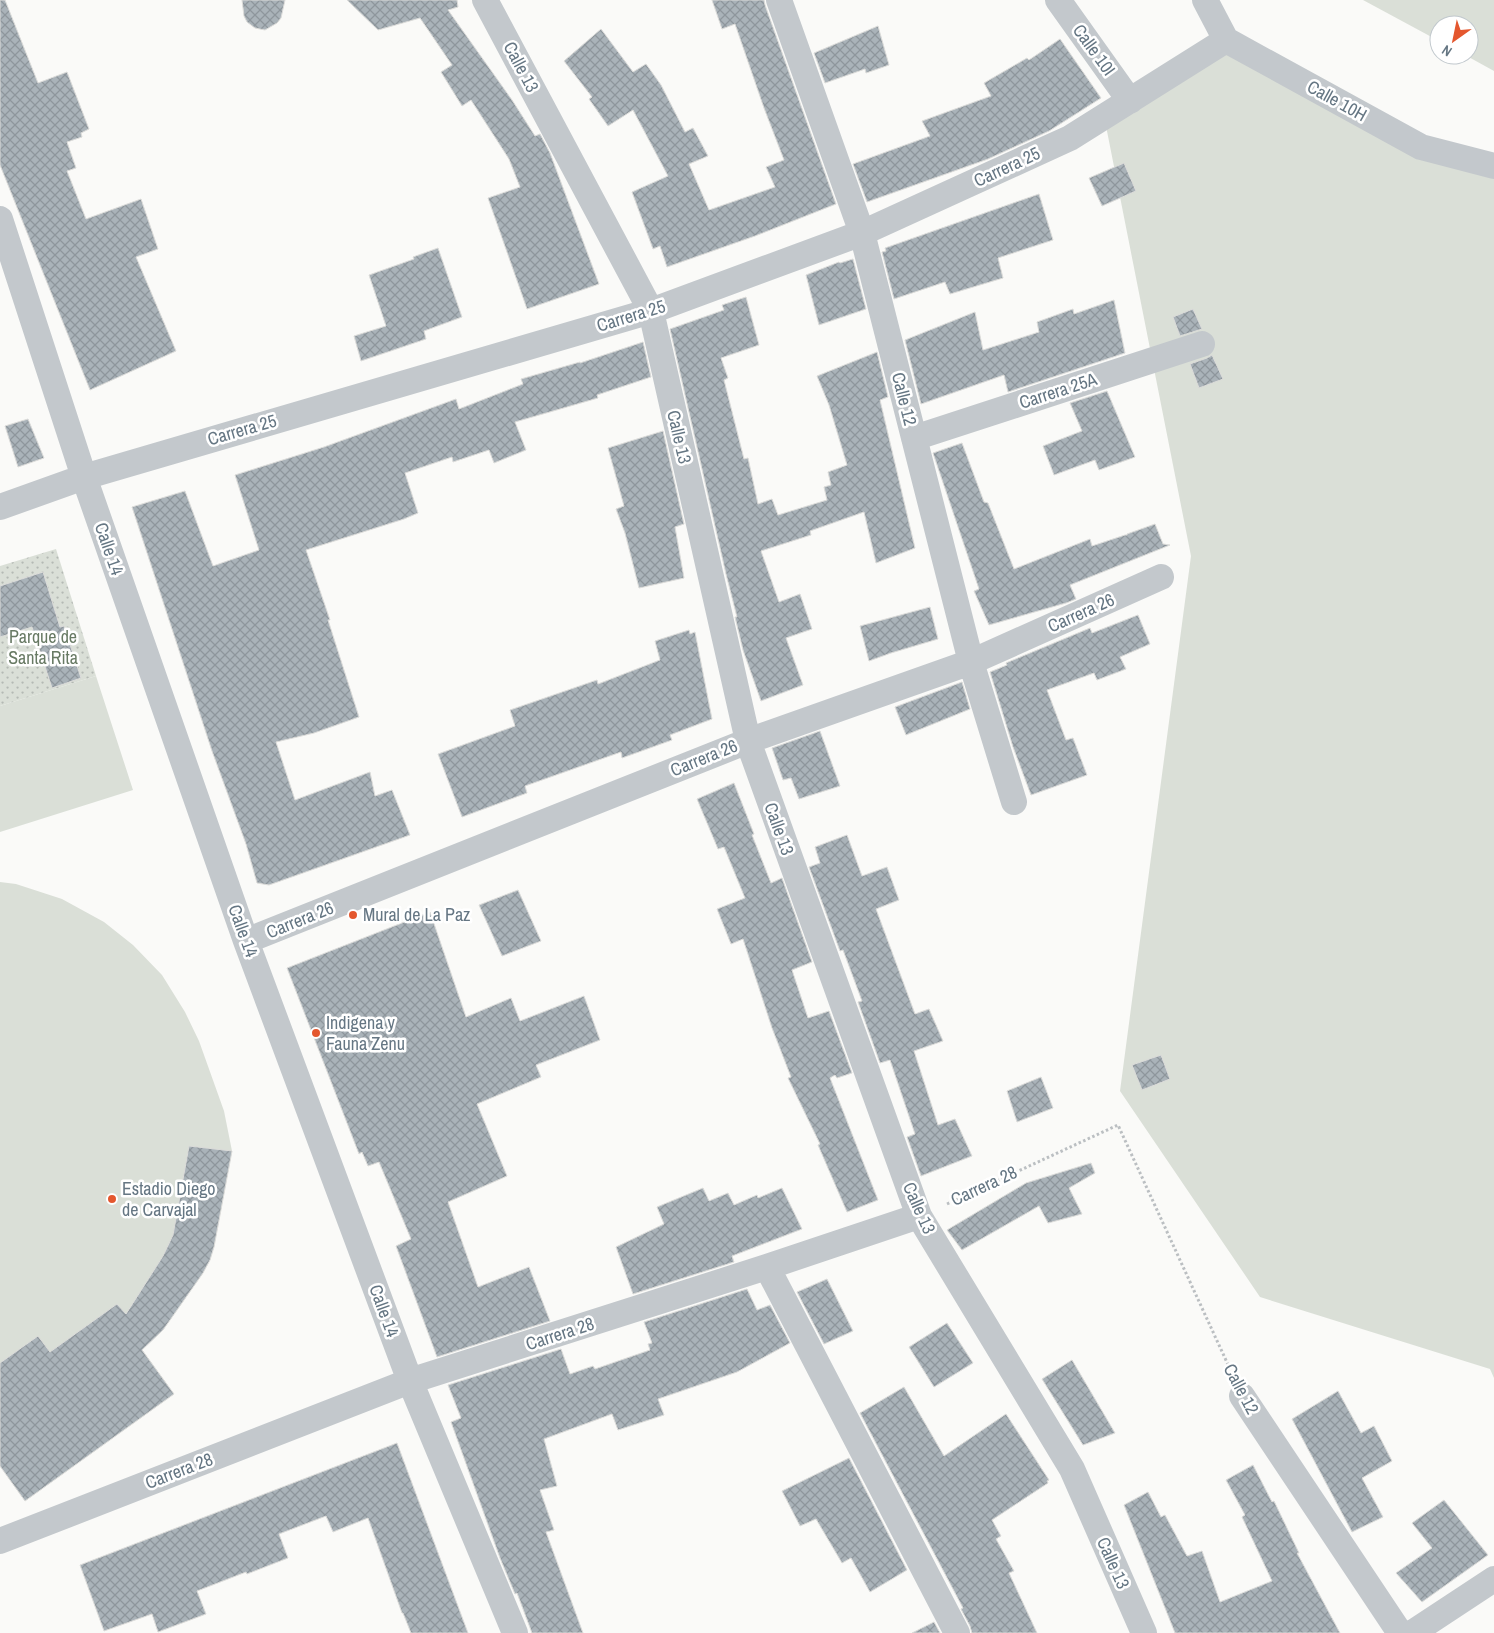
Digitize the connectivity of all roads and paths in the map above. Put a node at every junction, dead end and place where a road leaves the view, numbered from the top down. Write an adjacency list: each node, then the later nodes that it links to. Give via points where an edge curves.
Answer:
1 (485, 0): 10 (street, Calle 13)
2 (779, 0): 9 (street, Calle 12)
3 (1058, 0): 6 (street, Calle 10I)
4 (1205, 0): 5 (street)
5 (1226, 40): 6 (street, Carrera 25); 7 (street, Calle 10H, via 1421,147)
6 (1130, 101): 9 (street, Carrera 25, via 1070,138)
7 (1494, 166)
8 (0, 219): 13 (street, Calle 14)
9 (862, 233): 10 (street, Carrera 25); 12 (street, Calle 12)
10 (651, 311): 13 (street, Carrera 25); 17 (street, Calle 13)
11 (1202, 344): 12 (street, Carrera 25A)
12 (914, 438): 16 (street, Calle 12)
13 (84, 477): 14 (street, Carrera 25); 19 (street, Calle 14)
14 (0, 507)
15 (1161, 577): 16 (street, Carrera 26)
16 (971, 662): 17 (street, Carrera 26); 18 (street, Calle 12)
17 (748, 741): 19 (street, Carrera 26); 21 (street, Calle 13)
18 (1014, 802)
19 (246, 941): 23 (street, Calle 14)
20 (1118, 1125): 21 (path, Carrera 28); 24 (path, Calle 12)
21 (919, 1216): 22 (street, Carrera 28); 29 (street, Calle 13, via 1072,1469)
22 (767, 1267): 23 (street, Carrera 28); 28 (street)
23 (410, 1381): 25 (street, Carrera 28); 27 (street, Calle 14)
24 (1242, 1396): 30 (street, Calle 12)
25 (0, 1541)
26 (1494, 1579): 31 (street)
27 (515, 1633)
28 (957, 1633)
29 (1144, 1633)
30 (1400, 1633)
31 (1412, 1633)

